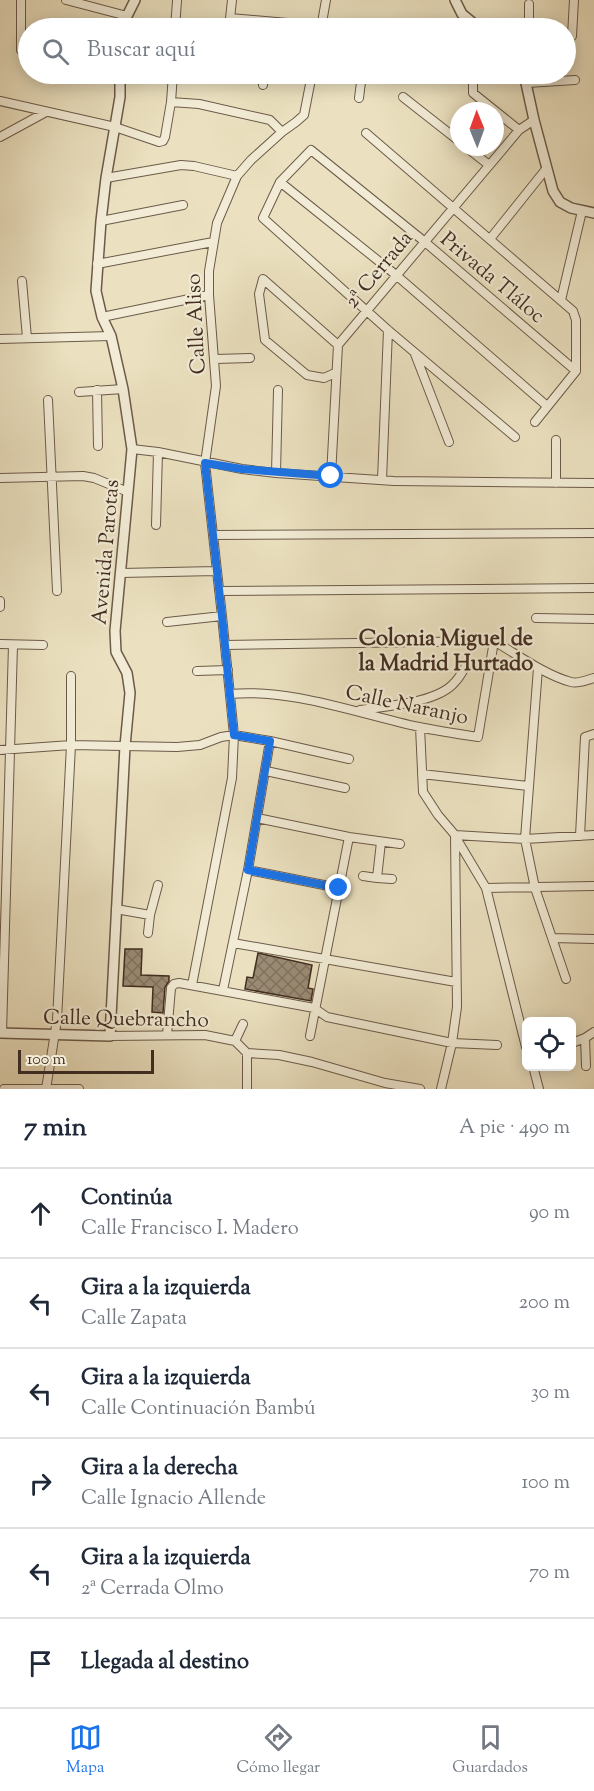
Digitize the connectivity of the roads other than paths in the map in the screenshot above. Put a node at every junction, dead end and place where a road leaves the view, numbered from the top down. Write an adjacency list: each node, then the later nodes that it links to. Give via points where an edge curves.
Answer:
1 (21, 0): 12 (street)
2 (66, 0): 9 (street)
3 (135, 0): 11 (street)
4 (232, 0): 14 (street)
5 (326, 0): 15 (street)
6 (455, 0): 16 (street)
7 (574, 0): 18 (street)
8 (177, 1): 13 (street)
9 (81, 2): 11 (street)
10 (530, 4): 17 (street)
11 (127, 16)
12 (21, 18)
13 (176, 18)
14 (230, 18)
15 (323, 18)
16 (466, 18)
17 (529, 18)
18 (573, 18)
19 (120, 84): 31 (street, Avenida Parotas)
20 (172, 84): 28 (street)
21 (310, 84): 33 (street, Calle Aliso, via 304,115)
22 (361, 84): 26 (street)
23 (473, 84): 32 (street, via 473,93)
24 (526, 84): 30 (street)
25 (403, 97): 35 (street)
26 (358, 98)
27 (0, 101): 29 (street)
28 (171, 102): 31 (street, via 163,141); 33 (street, via 199,104 270,120)
29 (46, 112): 31 (street); 36 (street)
30 (534, 120): 32 (street, 2ª Cerrada); 39 (street)
31 (115, 127): 41 (street, Avenida Parotas)
32 (519, 130): 38 (street, 2ª Cerrada)
33 (282, 132): 40 (street, Calle Aliso)
34 (366, 133): 44 (street)
35 (450, 134)
36 (0, 137)
37 (478, 156): 38 (street)
38 (489, 165): 44 (street, 2ª Cerrada)
39 (546, 169): 45 (street, via 560,202); 48 (street)
40 (237, 176): 41 (street, via 181,165); 49 (street, Calle Aliso)
41 (106, 178): 47 (street, Avenida Parotas)
42 (280, 182): 50 (street, Privada Tláloc, via 311,150); 52 (street); 56 (street, Privada Tláloc, via 263,218)
43 (183, 205): 47 (street)
44 (453, 208): 48 (street); 50 (street, 2ª Cerrada)
45 (582, 211): 46 (street); 55 (street)
46 (594, 213)
47 (101, 221): 51 (street, Avenida Parotas)
48 (490, 239): 55 (street)
49 (213, 242): 51 (street); 54 (street, Calle Aliso)
50 (425, 242): 52 (street, 2ª Cerrada); 66 (street, Privada Tláloc)
51 (97, 264): 57 (street, Avenida Parotas, via 96,291)
52 (396, 275): 56 (street, 2ª Cerrada); 73 (street)
53 (22, 281): 60 (street)
54 (209, 295): 57 (street); 65 (street, Calle Aliso)
55 (561, 300): 66 (street, via 576,320)
56 (366, 311): 58 (street); 62 (street, 2ª Cerrada)
57 (102, 317): 59 (street, Avenida Parotas)
58 (388, 330): 63 (street); 86 (street)
59 (111, 336): 60 (street); 68 (street, Avenida Parotas)
60 (27, 338): 61 (street)
61 (0, 339)
62 (338, 345): 67 (street); 67 (street, via 263,279 259,294 265,340 307,375 324,378)
63 (415, 353): 75 (street); 77 (street)
64 (250, 358): 65 (street)
65 (215, 359): 81 (street, Calle Aliso, via 216,386)
66 (576, 371): 73 (street)
67 (335, 373): 84 (street)
68 (123, 389): 69 (street); 79 (street, Avenida Parotas)
69 (97, 390): 71 (street); 78 (street)
70 (278, 390): 82 (street)
71 (79, 392)
72 (48, 400): 83 (street)
73 (547, 406): 74 (street)
74 (535, 422)
75 (515, 437)
76 (556, 440): 87 (street)
77 (449, 442)
78 (98, 446)
79 (132, 449): 80 (street); 89 (street, Avenida Parotas)
80 (158, 452): 81 (street); 90 (street)
81 (205, 463): 82 (street); 92 (street, Calle Aliso)
82 (276, 472): 84 (street)
83 (51, 476): 85 (street); 89 (street, via 94,478); 96 (street)
84 (331, 476): 86 (street)
85 (0, 478)
86 (382, 480): 87 (street)
87 (556, 483): 88 (street)
88 (594, 483)
89 (128, 492): 94 (street, Avenida Parotas)
90 (156, 525)
91 (594, 533): 92 (street)
92 (213, 535): 93 (street, Calle Aliso)
93 (216, 571): 94 (street); 97 (street, Calle Aliso)
94 (121, 573): 122 (street, Avenida Parotas, via 115,631 116,652 127,673 130,693)
95 (594, 588): 97 (street)
96 (57, 591)
97 (219, 591): 100 (street, Calle Aliso)
98 (0, 601): 99 (street)
99 (0, 607)
100 (222, 616): 103 (street); 108 (street, Calle Aliso)
101 (536, 618): 102 (street)
102 (594, 618)
103 (167, 622)
104 (494, 641): 108 (street); 110 (street); 117 (street, Calle Naranjo, via 478,737)
105 (0, 644): 106 (street)
106 (13, 645): 107 (street); 123 (street)
107 (43, 645)
108 (225, 645): 111 (street, Calle Aliso)
109 (468, 662): 116 (street, via 454,683 431,698)
110 (538, 668): 114 (street, via 571,682); 128 (street)
111 (228, 670): 112 (street); 115 (street, Calle Aliso)
112 (197, 671)
113 (71, 676): 121 (street)
114 (594, 678)
115 (230, 694): 116 (street, Calle Naranjo, via 273,693); 119 (street, Calle Aliso)
116 (356, 711): 117 (street, Calle Naranjo)
117 (420, 727): 127 (street)
118 (594, 734): 134 (street, via 585,737)
119 (234, 735): 120 (street); 122 (street, via 200,745); 158 (street, Calle Aliso, via 232,778)
120 (270, 741): 125 (street); 126 (street)
121 (71, 745): 122 (street); 123 (street); 165 (street)
122 (125, 746): 147 (street, Avenida Parotas)
123 (10, 749): 124 (street); 148 (street)
124 (0, 750)
125 (349, 759)
126 (266, 771): 129 (street); 130 (street)
127 (422, 774): 128 (street); 131 (street, via 423,792)
128 (528, 786): 135 (street)
129 (345, 788)
130 (257, 819): 133 (street); 138 (street)
131 (454, 835): 135 (street); 145 (street); 157 (street)
132 (594, 835): 134 (street)
133 (349, 837): 136 (street); 144 (street)
134 (580, 837): 135 (street)
135 (525, 839): 146 (street)
136 (381, 842): 137 (street); 140 (street)
137 (400, 844)
138 (248, 870): 144 (street); 153 (street)
139 (363, 876): 140 (street)
140 (377, 878): 141 (street)
141 (392, 879)
142 (158, 885): 149 (street)
143 (594, 886): 146 (street)
144 (339, 888): 154 (street)
145 (486, 888): 146 (street); 162 (street)
146 (535, 888): 151 (street)
147 (116, 909): 149 (street); 167 (street, Avenida Parotas)
148 (3, 915): 155 (street)
149 (150, 915): 150 (street)
150 (148, 933)
151 (552, 938): 152 (street); 156 (street)
152 (594, 939)
153 (234, 943): 154 (street); 159 (street)
154 (325, 959): 157 (street); 160 (street)
155 (2, 978): 164 (street)
156 (566, 980)
157 (456, 982): 172 (street)
158 (192, 985): 159 (street); 166 (street, via 178,983 171,988)
159 (223, 990): 160 (street)
160 (314, 1008): 168 (street); 172 (street, via 327,1017)
161 (243, 1024): 170 (street)
162 (522, 1031)
163 (594, 1032): 169 (street)
164 (1, 1033): 165 (street, Calle Quebrancho)
165 (54, 1035): 167 (street, Calle Quebrancho); 178 (street)
166 (167, 1035): 167 (street, Calle Quebrancho); 170 (street, Calle Quebrancho, via 205,1035)
167 (110, 1036)
168 (310, 1036)
169 (585, 1038): 171 (street); 175 (street)
170 (235, 1041): 174 (street, Calle Quebrancho)
171 (576, 1041)
172 (452, 1043): 173 (street); 182 (street)
173 (497, 1045)
174 (247, 1053): 180 (street); 181 (street, via 279,1055)
175 (586, 1066)
176 (535, 1071): 183 (street)
177 (4, 1089): 178 (street)
178 (46, 1089): 179 (street)
179 (79, 1089)
180 (247, 1089)
181 (420, 1089)
182 (441, 1089)
183 (539, 1089)

